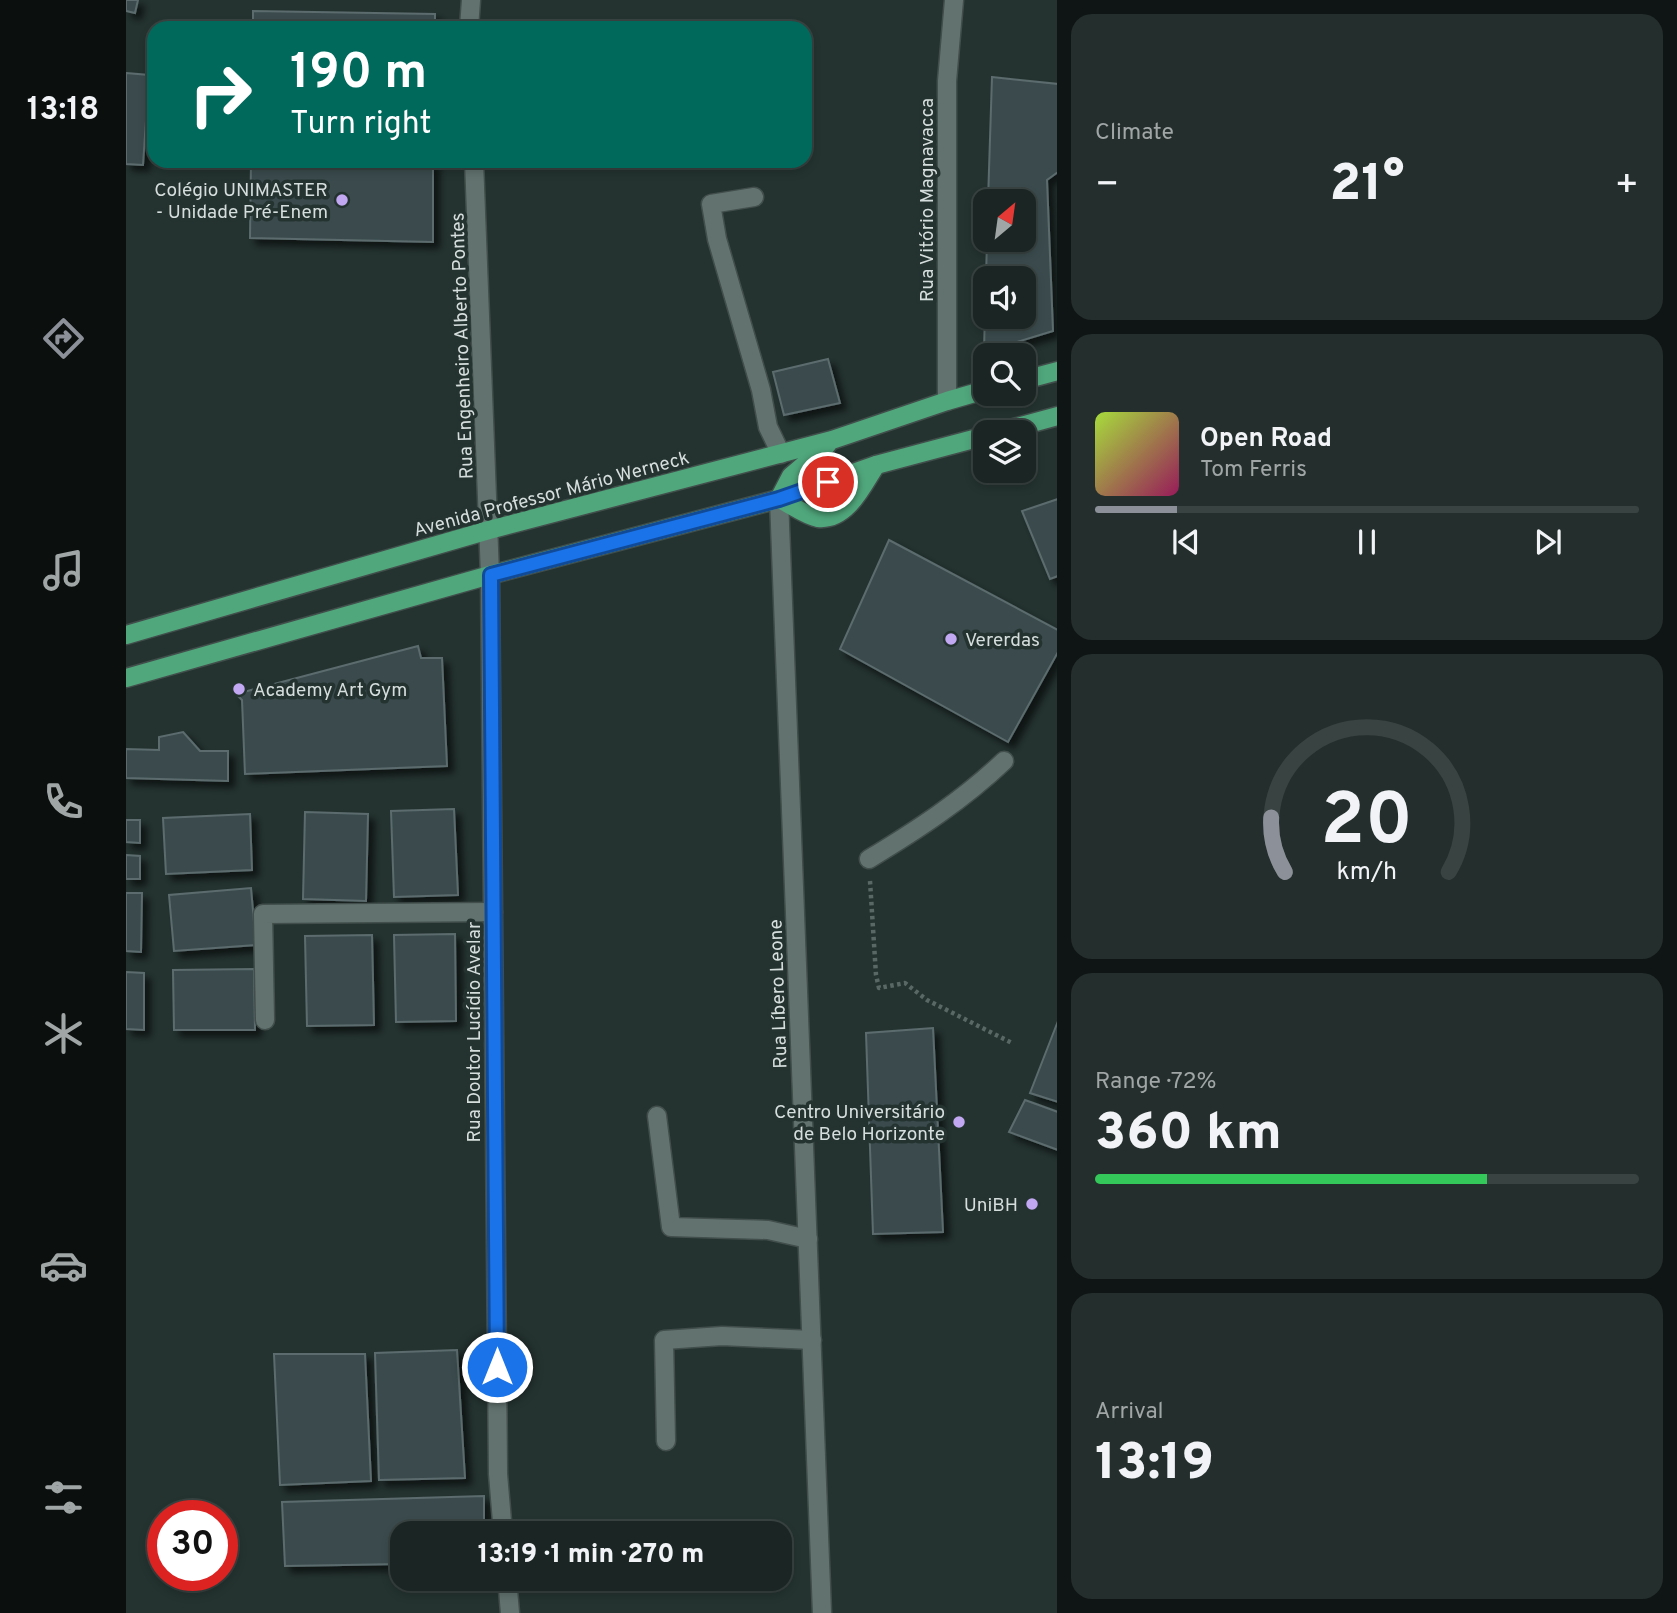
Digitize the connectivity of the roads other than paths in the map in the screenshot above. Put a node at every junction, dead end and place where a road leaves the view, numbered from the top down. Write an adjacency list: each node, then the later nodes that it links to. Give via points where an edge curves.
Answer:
1 (471, 0): 3 (street)
2 (954, 0): 9 (street, Rua Vitório Magnavacca, via 947,81)
3 (470, 21)
4 (474, 168): 17 (street, Rua Engenheiro Alberto Pontes)
5 (754, 197): 14 (street, via 711,204 768,427)
6 (1057, 371): 7 (main road)
7 (1036, 377)
8 (973, 393): 9 (main road, Avenida Professor Mário Werneck)
9 (947, 401): 13 (main road, Avenida Professor Mário Werneck)
10 (1057, 415): 11 (main road)
11 (1036, 421)
12 (973, 439): 15 (main road)
13 (832, 440): 14 (main road, Avenida Professor Mário Werneck); 16 (main road, via 791,477)
14 (781, 454): 17 (main road, Avenida Professor Mário Werneck)
15 (876, 465): 16 (main road); 16 (main road, via 852,502 835,515 818,518)
16 (779, 499): 18 (main road); 26 (street, Rua Líbero Leone)
17 (489, 530): 18 (street, Rua Doutor Lucídio Avelar); 19 (main road, Avenida Professor Mário Werneck)
18 (491, 575): 20 (main road); 23 (street, Rua Doutor Lucídio Avelar)
19 (126, 635)
20 (126, 678)
21 (1004, 761): 22 (street, via 924,825)
22 (869, 859)
23 (493, 912): 24 (street, via 264,914); 29 (street, Rua Doutor Lucídio Avelar)
24 (265, 1020)
25 (657, 1116): 26 (street, via 671,1227 768,1230)
26 (808, 1239): 27 (street, Rua Líbero Leone)
27 (812, 1340): 28 (street, via 723,1336 664,1340); 32 (street, Rua Líbero Leone)
28 (666, 1441)
29 (502, 1521)
30 (508, 1591): 31 (street)
31 (510, 1613)
32 (822, 1613)

